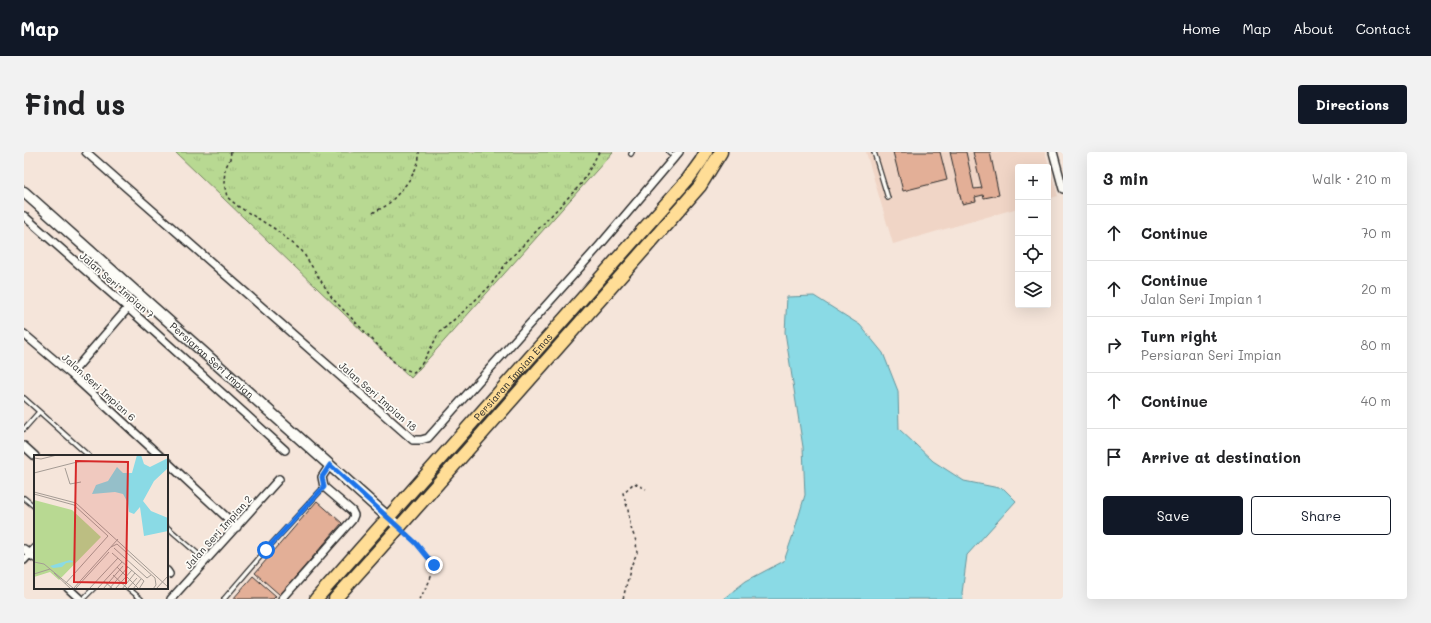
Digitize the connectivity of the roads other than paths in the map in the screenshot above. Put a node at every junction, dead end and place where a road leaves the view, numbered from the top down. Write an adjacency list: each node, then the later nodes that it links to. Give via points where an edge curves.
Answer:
1 (86, 152): 6 (street, Jalan Seri Impian 18, via 413,440 428,438 600,245)
2 (706, 152): 28 (main road, Persiaran Impian Emas, via 688,179)
3 (721, 152): 31 (main road, Persiaran Impian Emas, via 700,186)
4 (874, 152): 9 (lane)
5 (1053, 152): 7 (street)
6 (675, 154)
7 (1063, 189)
8 (24, 192): 23 (street, Persiaran Seri Impian)
9 (888, 198)
10 (24, 216): 11 (street, Jalan Seri Impian 7)
11 (128, 308): 13 (street); 18 (street, Jalan Seri Impian 7)
12 (24, 334): 13 (street, Jalan Seri Impian 6)
13 (71, 374): 21 (street, Jalan Seri Impian 6)
14 (24, 398): 15 (lane)
15 (39, 412): 16 (lane); 20 (lane)
16 (24, 429)
17 (24, 446): 19 (street)
18 (285, 450)
19 (34, 455)
20 (88, 455)
21 (159, 455)
22 (168, 463): 29 (street)
23 (330, 465): 25 (street, via 322,477); 28 (street, Persiaran Seri Impian)
24 (280, 478): 29 (street, Jalan Seri Impian 2)
25 (324, 487): 43 (lane); 44 (street, via 354,515)
26 (24, 498): 27 (lane)
27 (34, 506)
28 (388, 517): 31 (street, Persiaran Seri Impian); 45 (main road, Persiaran Impian Emas)
29 (237, 527): 35 (street, Jalan Seri Impian 2)
30 (168, 528): 35 (lane)
31 (400, 528): 46 (main road, Persiaran Impian Emas)
32 (24, 549): 33 (street)
33 (32, 556): 34 (street)
34 (24, 560)
35 (206, 561): 42 (street, Jalan Seri Impian 2)
36 (69, 589): 39 (street)
37 (93, 589): 40 (lane)
38 (129, 589): 41 (lane)
39 (80, 599)
40 (83, 599)
41 (141, 599)
42 (171, 599)
43 (224, 599)
44 (282, 599)
45 (316, 599)
46 (335, 599)

